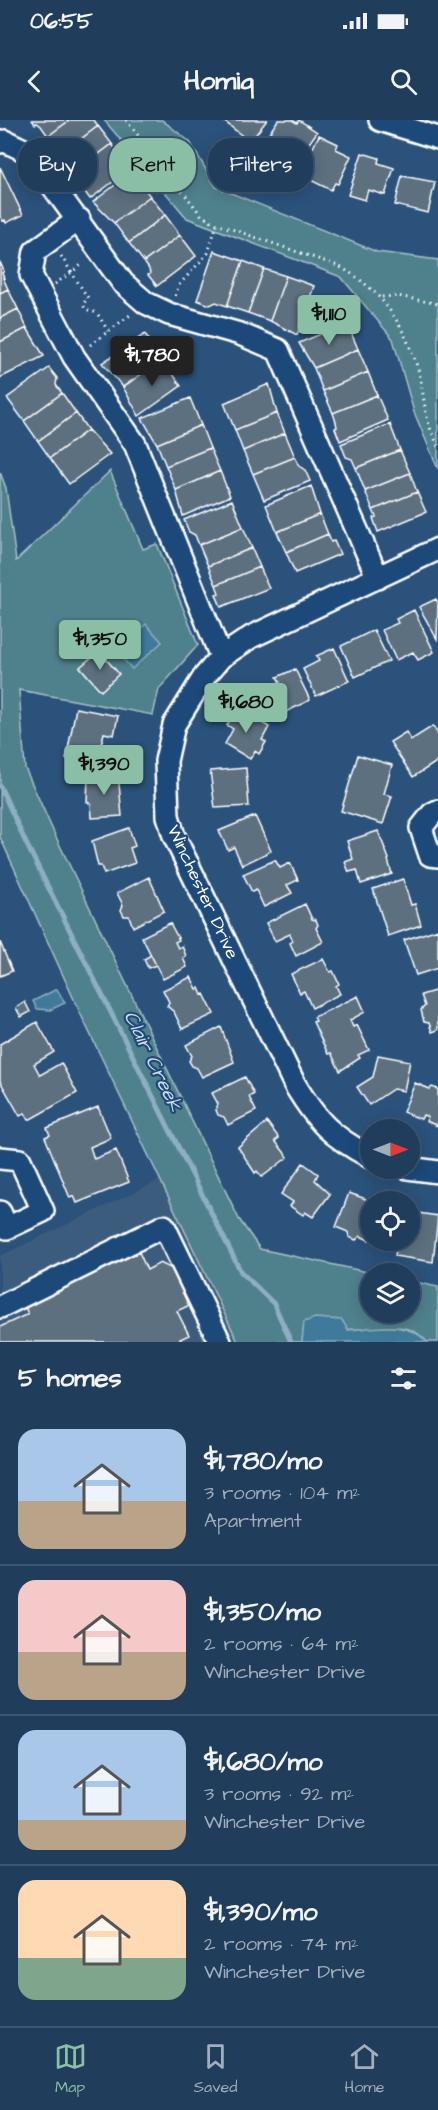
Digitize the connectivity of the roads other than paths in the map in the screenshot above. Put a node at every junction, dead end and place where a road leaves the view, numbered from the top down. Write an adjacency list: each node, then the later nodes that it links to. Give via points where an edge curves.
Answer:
1 (380, 120): 2 (street)
2 (438, 138)
3 (0, 142): 4 (street, via 28,152)
4 (79, 219): 6 (street, via 123,284 146,303 278,350); 7 (street, via 35,251 31,275 74,357 135,444)
5 (438, 549): 6 (street, Winchester Drive)
6 (378, 579): 7 (street, Winchester Drive, via 251,637)
7 (221, 657): 10 (street, Winchester Drive, via 174,725 166,760 168,816 300,1093 314,1116 338,1139)
8 (438, 811): 9 (street, via 421,828 430,855)
9 (438, 856)
10 (360, 1151)
11 (0, 1158): 14 (street, via 20,1160 43,1211 7,1228)
12 (420, 1170): 13 (street)
13 (438, 1172)
14 (0, 1212)
15 (0, 1307): 16 (street, via 164,1226)
16 (220, 1342)

